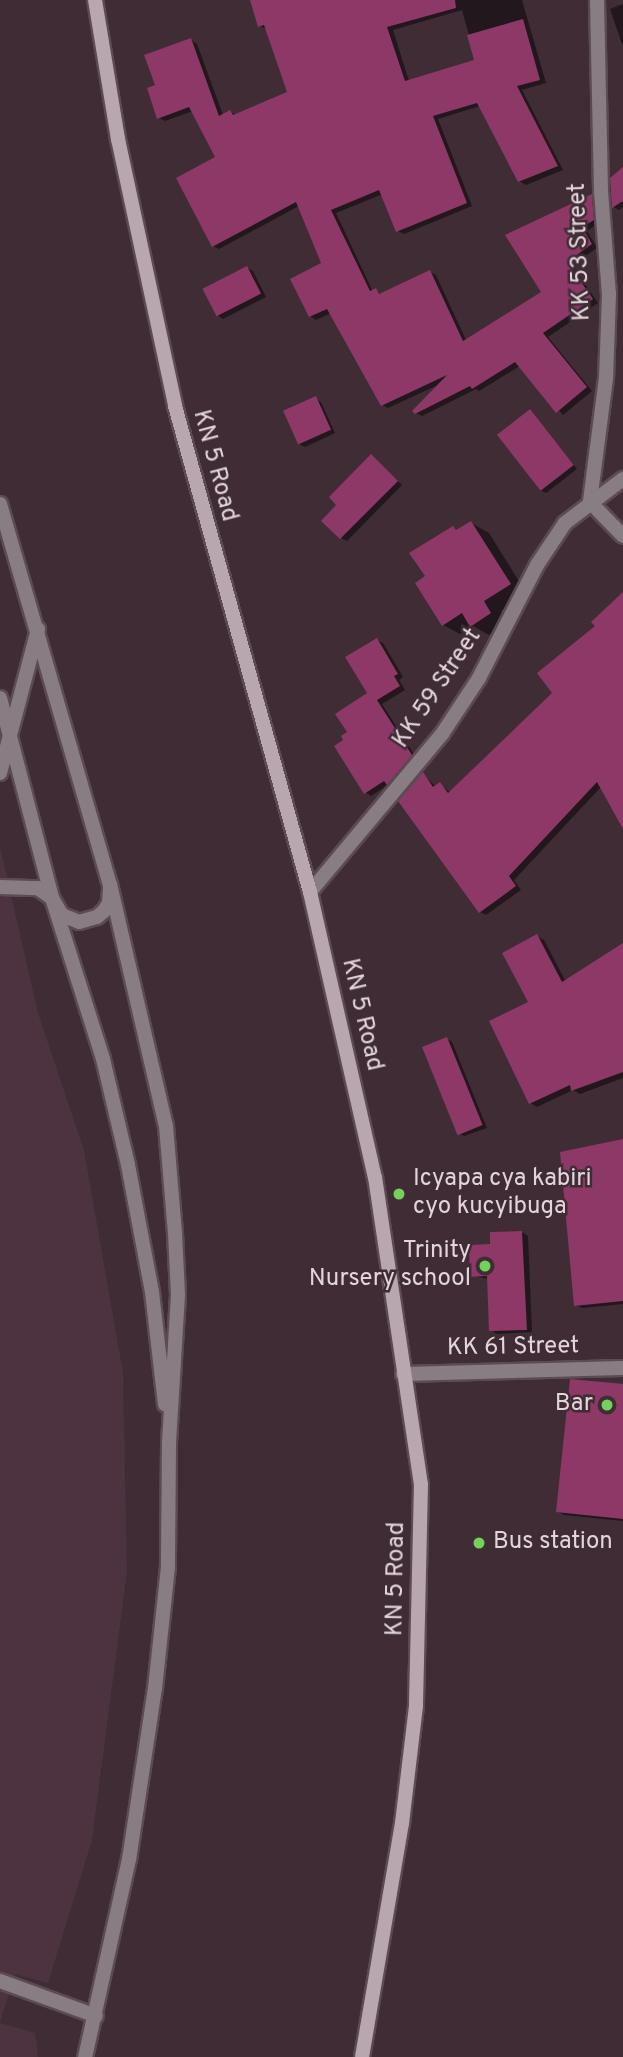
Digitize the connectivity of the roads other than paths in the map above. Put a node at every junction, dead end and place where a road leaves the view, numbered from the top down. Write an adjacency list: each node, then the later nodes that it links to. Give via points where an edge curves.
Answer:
1 (95, 0): 13 (main road, KN 5 Road, via 118,139 175,406)
2 (597, 0): 4 (street, KK 53 Street, via 601,191 609,294 606,378)
3 (623, 479): 4 (street, KK 59 Street)
4 (590, 502): 6 (street); 13 (street, KK 59 Street, via 565,523 537,565 480,678 442,734)
5 (0, 504): 7 (street)
6 (623, 536)
7 (38, 629): 9 (street); 11 (street)
8 (0, 698): 9 (street)
9 (10, 733): 10 (street); 14 (street)
10 (0, 773)
11 (110, 884): 14 (street, via 104,911 89,921 69,920); 17 (street, via 166,1126 178,1295)
12 (0, 887): 14 (street, via 27,885)
13 (310, 892): 16 (main road, KN 5 Road, via 375,1177)
14 (52, 898): 17 (street, via 103,1059 128,1165 152,1292)
15 (623, 1368): 16 (street, KK 61 Street)
16 (403, 1374): 21 (main road, KN 5 Road, via 421,1483 416,1706 402,1823)
17 (169, 1444): 19 (street, via 167,1567 155,1688 129,1859)
18 (0, 1981): 19 (street)
19 (96, 2016): 20 (street)
20 (85, 2057)
21 (362, 2057)

